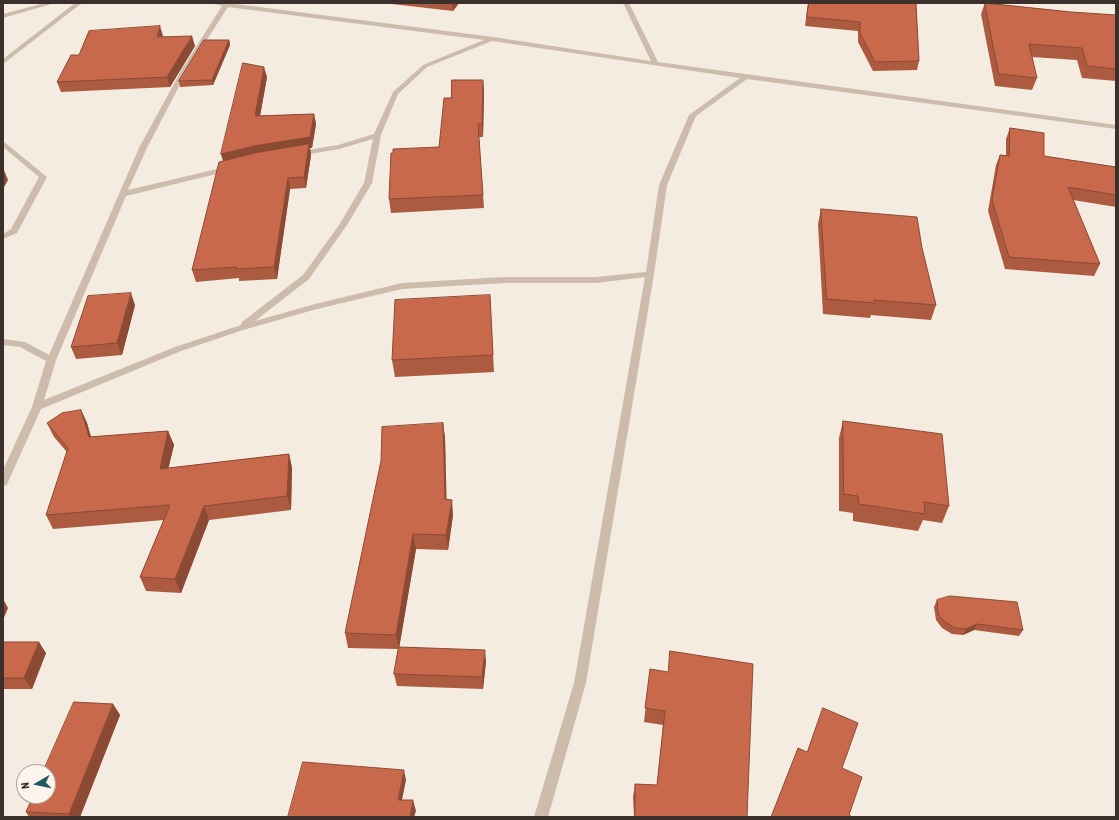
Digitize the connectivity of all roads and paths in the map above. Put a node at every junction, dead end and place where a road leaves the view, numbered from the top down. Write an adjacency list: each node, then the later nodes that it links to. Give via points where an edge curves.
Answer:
1 (52, 3): 6 (street)
2 (79, 3): 8 (street)
3 (214, 3): 5 (street)
4 (626, 3): 9 (street)
5 (226, 5): 7 (street); 16 (street, via 185,69 143,148)
6 (3, 16)
7 (493, 39): 9 (street); 12 (street, via 425,66 395,93)
8 (3, 62)
9 (655, 62): 10 (street)
10 (746, 77): 11 (street); 18 (street, via 693,114 663,185)
11 (1116, 127)
12 (377, 135): 14 (street, via 339,147); 19 (street, via 368,183 343,225 306,278)
13 (3, 143): 17 (street, via 43,178 14,231)
14 (287, 156)
15 (235, 167): 16 (street)
16 (123, 194): 21 (street)
17 (3, 237)
18 (650, 274): 19 (street, via 596,280 504,280 402,286); 24 (street, via 580,683)
19 (240, 328): 22 (street, via 178,349)
20 (3, 342): 21 (street, via 22,344)
21 (51, 360): 22 (street)
22 (37, 407): 23 (street)
23 (3, 482)
24 (541, 817)

